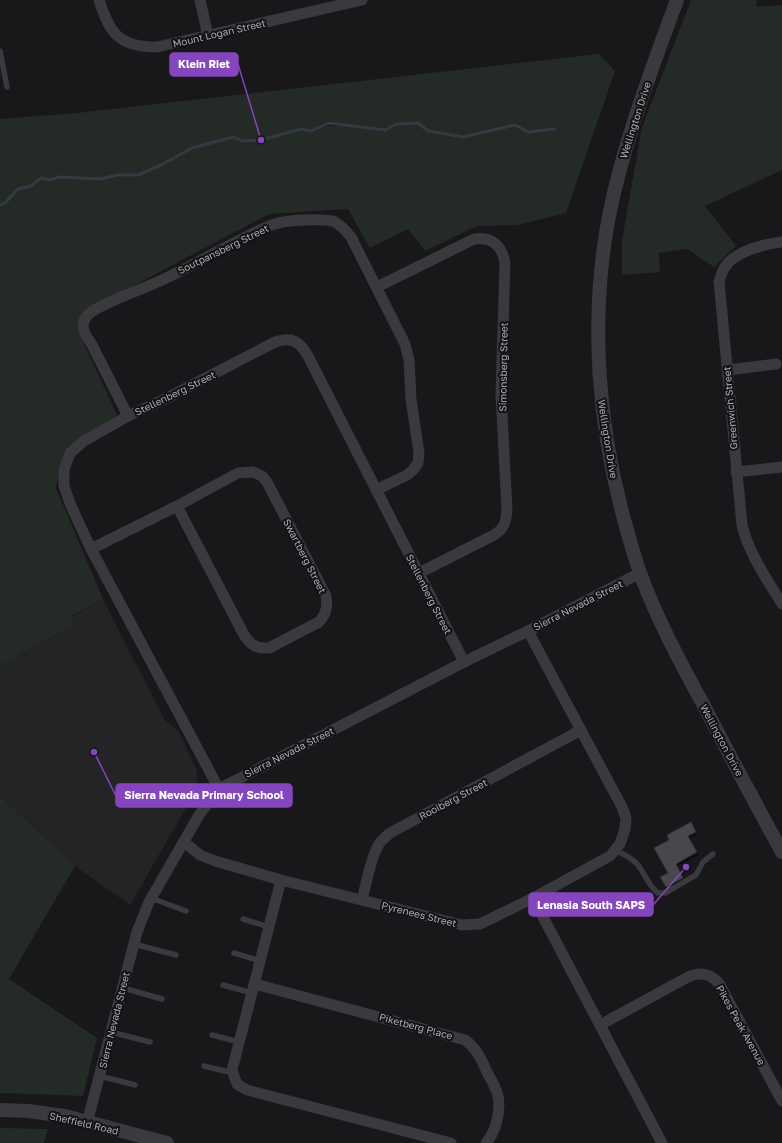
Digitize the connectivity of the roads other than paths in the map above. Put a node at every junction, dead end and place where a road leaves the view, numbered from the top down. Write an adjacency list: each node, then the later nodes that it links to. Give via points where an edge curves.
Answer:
1 (99, 0): 5 (street, Mount Logan Street, via 113,32 131,45 157,47)
2 (200, 0): 5 (street)
3 (362, 0): 5 (street, Mount Logan Street)
4 (677, 0): 18 (street, Wellington Drive, via 621,163 604,246 600,303 599,359 606,434 621,508)
5 (208, 36)
6 (0, 51): 7 (lane)
7 (7, 87)
8 (782, 242): 11 (street, Greenwich Street, via 762,245 734,257 725,266 718,281)
9 (377, 287): 12 (street, Soutpansberg Street, via 351,237 341,226 327,220 286,221 265,228 156,283 92,311 86,316 83,330); 15 (street, Soutpansberg Street, via 407,351 419,453 418,463 413,470); 19 (street, Simonsberg Street, via 474,239 483,237 491,240 504,255 501,395 507,510 504,526 494,536)
10 (776, 364): 11 (street)
11 (727, 370): 14 (street, Greenwich Street)
12 (128, 416): 15 (street, Stellenberg Street, via 275,342 290,339 303,347); 17 (street, Stellenberg Street, via 76,446 65,465 64,486)
13 (782, 468): 14 (street)
14 (736, 472): 20 (street, Greenwich Street, via 745,537)
15 (376, 490): 19 (street, Stellenberg Street)
16 (177, 506): 16 (street, Swartberg Street, via 251,645 269,648 323,618 327,607 326,596 264,478 253,472 238,473); 17 (street, Swartberg Street)
17 (91, 549): 24 (street, Stellenberg Street)
18 (640, 573): 21 (street, Sierra Nevada Street); 27 (street, Wellington Drive, via 676,653)
19 (420, 574): 22 (street, Stellenberg Street)
20 (782, 604)
21 (528, 630): 22 (street, Sierra Nevada Street); 23 (street, Pyrenees Street)
22 (464, 662): 24 (street, Sierra Nevada Street)
23 (581, 730): 26 (street, Pyrenees Street, via 626,818 622,838); 32 (street, Rooiberg Street, via 387,836 374,855)
24 (219, 788): 25 (street, Sierra Nevada Street, via 199,815)
25 (184, 842): 29 (street, Pyrenees Street, via 206,858); 30 (street, Sierra Nevada Street)
26 (615, 850): 28 (lane, via 637,864 652,889 658,893 665,893 696,875 703,862); 31 (street, Pyrenees Street, via 610,856)
27 (782, 852)
28 (713, 854)
29 (281, 880): 32 (street, Pyrenees Street); 35 (street)
30 (151, 898): 33 (lane); 36 (street, Sierra Nevada Street)
31 (533, 898): 32 (street, Pyrenees Street, via 480,924 462,925); 44 (street)
32 (362, 900)
33 (186, 911)
34 (243, 919): 35 (lane)
35 (269, 927): 39 (street)
36 (134, 944): 38 (lane); 41 (street, Sierra Nevada Street)
37 (234, 952): 39 (lane)
38 (176, 955)
39 (261, 961): 42 (street)
40 (223, 985): 42 (lane)
41 (123, 988): 43 (lane); 45 (street, Sierra Nevada Street)
42 (254, 988): 48 (street); 58 (street, Piketberg Place, via 465,1040 480,1055 498,1095 496,1121)
43 (162, 999)
44 (600, 1025): 53 (street, Pikes Peak Avenue, via 688,977 706,974 717,980 720,985); 59 (street)
45 (111, 1032): 47 (lane); 51 (street, Sierra Nevada Street)
46 (212, 1035): 48 (lane)
47 (150, 1042)
48 (240, 1042): 50 (street)
49 (204, 1066): 50 (lane)
50 (233, 1072): 57 (street, via 237,1084 247,1090)
51 (100, 1076): 52 (lane); 55 (street, Sierra Nevada Street)
52 (136, 1084)
53 (782, 1101)
54 (0, 1110): 55 (street, Sheffield Road, via 65,1116)
55 (87, 1123): 56 (street, Sheffield Road)
56 (167, 1143)
57 (451, 1143)
58 (486, 1143)
59 (662, 1143)

